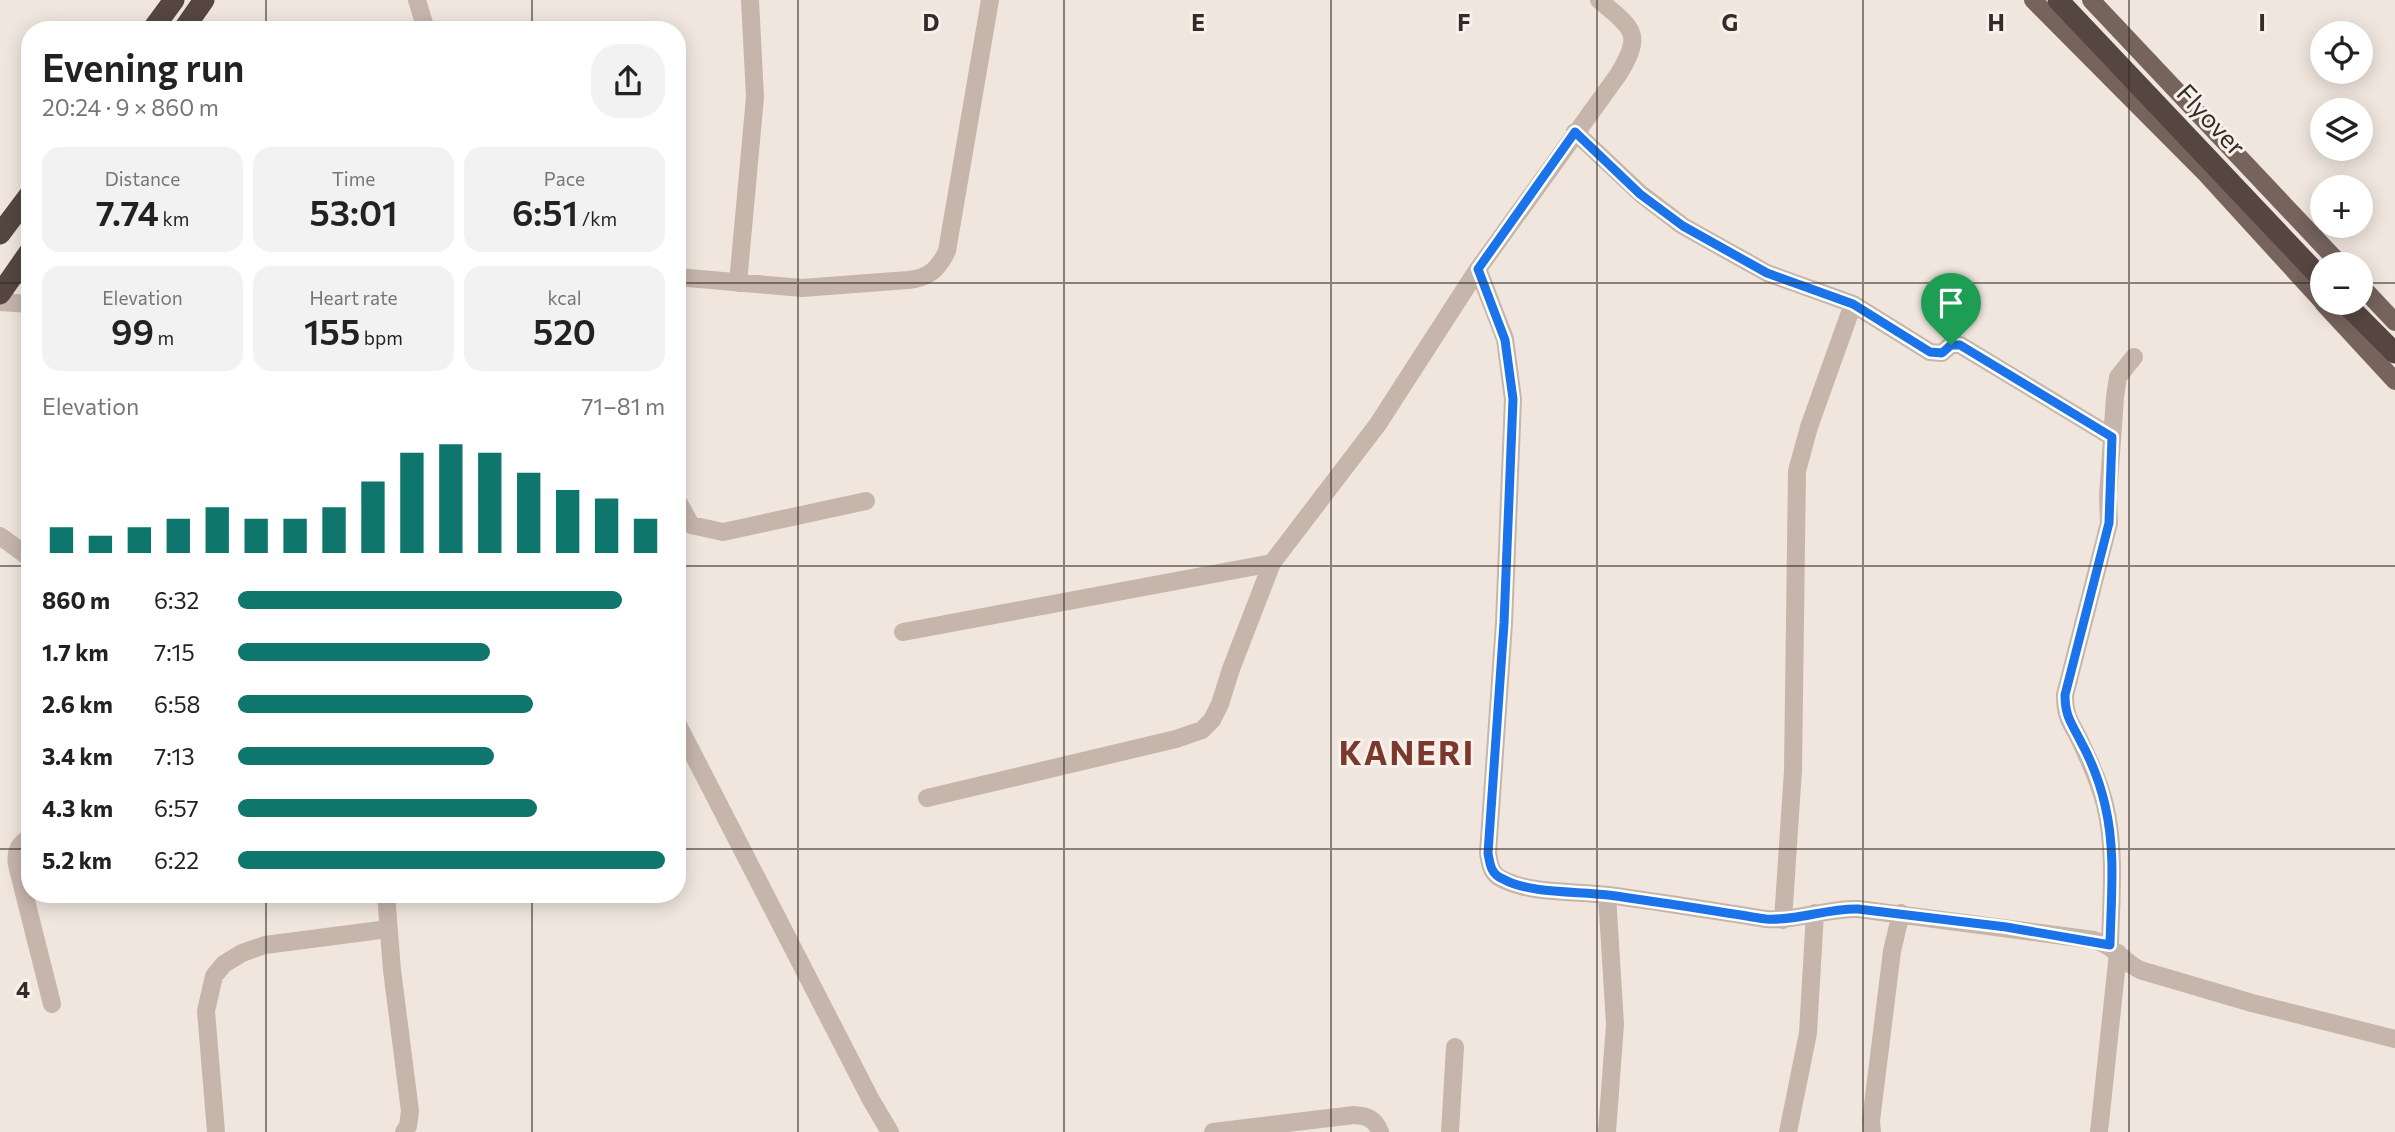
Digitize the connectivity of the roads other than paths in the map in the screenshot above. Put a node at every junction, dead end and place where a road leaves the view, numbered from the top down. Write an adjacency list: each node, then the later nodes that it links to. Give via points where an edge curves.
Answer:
1 (174, 0): 11 (highway)
2 (204, 0): 12 (highway)
3 (416, 0): 13 (street)
4 (750, 0): 23 (street, via 755,97)
5 (990, 0): 23 (street, via 947,251 932,274 833,287)
6 (1599, 0): 14 (street, via 1628,25 1633,39 1631,54)
7 (2033, 0): 24 (main road, via 2206,174)
8 (2058, 0): 20 (highway, Flyover)
9 (2074, 0): 17 (highway, Flyover)
10 (2091, 0): 18 (main road)
11 (159, 21)
12 (189, 21)
13 (423, 21)
14 (1575, 132): 21 (street); 29 (street, via 1640,194 1683,226 1767,273)
15 (21, 206): 16 (highway)
16 (0, 234)
17 (2311, 252)
18 (2329, 252)
19 (21, 264): 25 (highway)
20 (2310, 264)
21 (1478, 269): 41 (street, via 1378,424); 47 (street, via 1505,340 1513,399 1490,866 1495,875 1524,887)
22 (686, 278): 23 (street)
23 (738, 283)
24 (2310, 288)
25 (0, 294)
26 (2373, 299): 32 (main road)
27 (0, 302): 28 (street)
28 (21, 303)
29 (1853, 304): 36 (street, via 1930,352 1942,353 1951,345 1960,345); 52 (street, via 1797,471 1793,770)
30 (2335, 315): 35 (main road)
31 (2358, 315): 33 (highway)
32 (2395, 322)
33 (2395, 353)
34 (2134, 357): 36 (street, via 2118,377)
35 (2395, 381)
36 (2112, 437): 54 (street, via 2109,523 2065,709 2095,772 2105,806 2111,845)
37 (866, 501): 38 (street, via 723,532 691,525)
38 (686, 516)
39 (0, 536): 40 (street)
40 (21, 551)
41 (1272, 563): 42 (street); 44 (street, via 1220,704 1202,730)
42 (903, 632)
43 (686, 740): 60 (street)
44 (927, 798)
45 (21, 842): 46 (street, via 16,849)
46 (21, 881)
47 (1607, 895): 52 (street); 64 (street, via 1615,1024)
48 (27, 903): 55 (street)
49 (387, 903): 53 (street)
50 (1901, 913): 51 (street, via 1839,908); 54 (street, via 2069,937); 66 (street, via 1887,985)
51 (1815, 914): 52 (street); 65 (street, via 1808,1034)
52 (1783, 920)
53 (388, 929): 58 (street, via 265,945 233,958 214,976 206,1011); 59 (street, via 410,1111)
54 (2114, 949): 56 (street, via 2140,970); 67 (street)
55 (52, 1004)
56 (2395, 1039)
57 (1455, 1047): 63 (street)
58 (216, 1132)
59 (404, 1132)
60 (890, 1132)
61 (1213, 1132): 62 (street, via 1354,1115 1376,1122)
62 (1380, 1132)
63 (1450, 1132)
64 (1607, 1132)
65 (1788, 1132)
66 (1872, 1132)
67 (2099, 1132)

